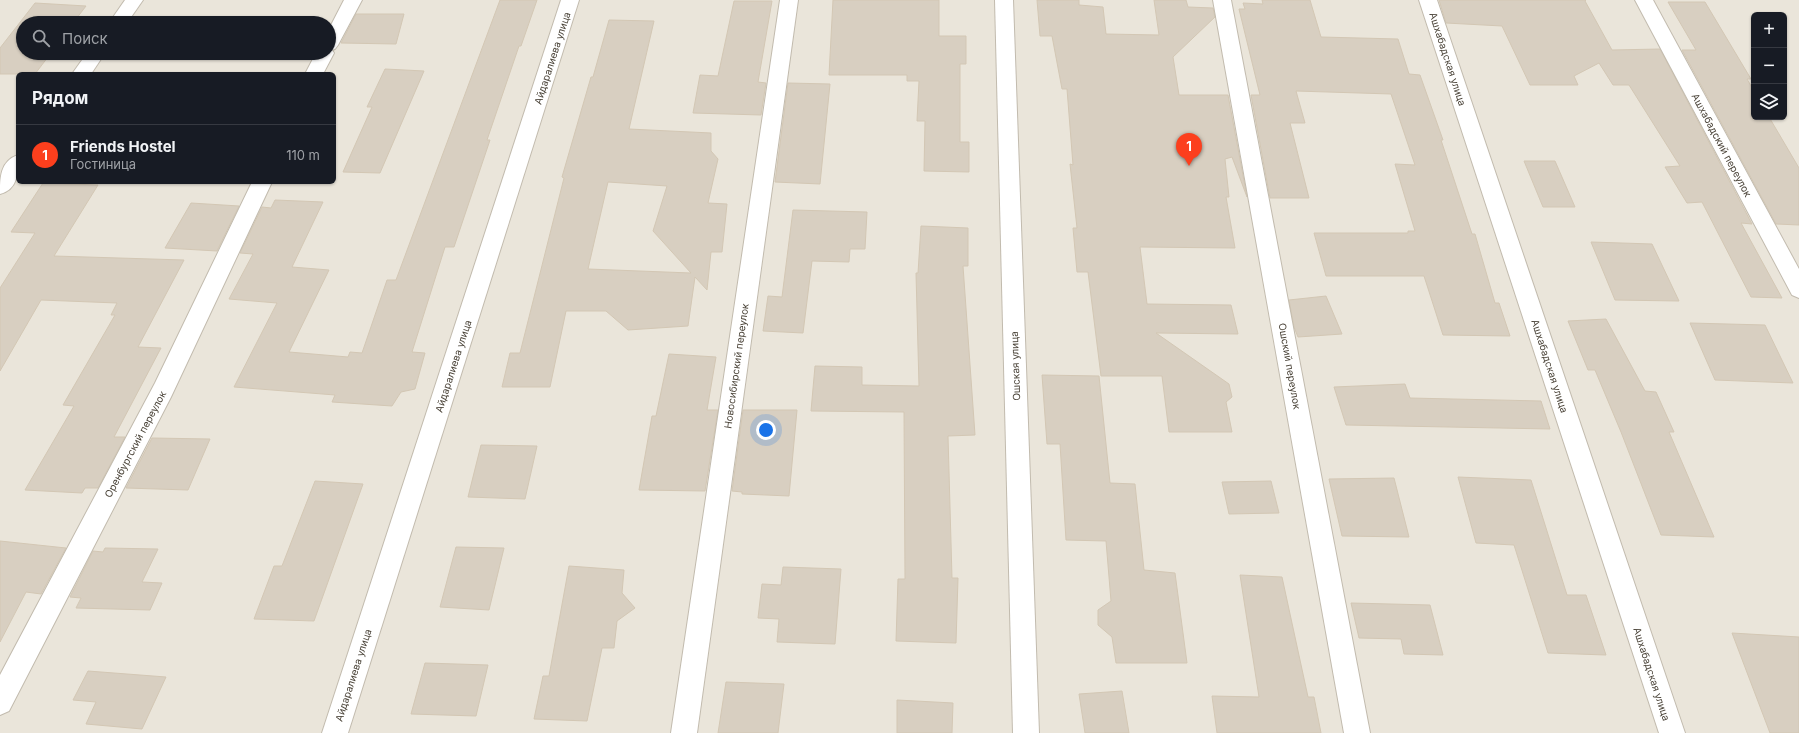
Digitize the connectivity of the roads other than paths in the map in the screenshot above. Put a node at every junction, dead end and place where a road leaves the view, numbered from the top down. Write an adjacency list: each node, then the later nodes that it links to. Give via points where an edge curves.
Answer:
1 (134, 0): 9 (street)
2 (353, 0): 10 (street)
3 (570, 0): 20 (street, Айдаралиева улица)
4 (789, 0): 21 (street, Новосибирский переулок)
5 (1004, 0): 22 (street, Ошская улица)
6 (1222, 0): 23 (street, Ошский переулок)
7 (1428, 0): 24 (street, Ашхабадская улица)
8 (1644, 0): 18 (street, Ашхабадский переулок)
9 (123, 16)
10 (336, 32)
11 (91, 60): 13 (street)
12 (321, 60): 14 (street)
13 (82, 72)
14 (315, 72)
15 (16, 165): 17 (street)
16 (261, 184): 19 (street, Оренбургский переулок, via 163,390)
17 (0, 187)
18 (1799, 289)
19 (0, 702)
20 (335, 733)
21 (684, 733)
22 (1026, 733)
23 (1357, 733)
24 (1672, 733)

